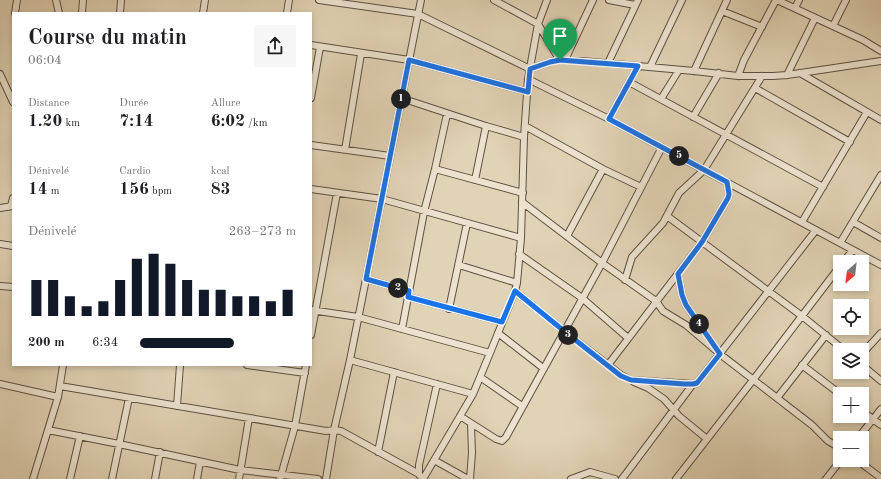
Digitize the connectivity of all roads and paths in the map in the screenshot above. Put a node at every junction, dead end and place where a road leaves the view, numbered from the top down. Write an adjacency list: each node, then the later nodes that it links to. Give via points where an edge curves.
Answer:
1 (17, 0): 23 (street)
2 (56, 0): 24 (street)
3 (83, 0): 25 (street)
4 (121, 0): 26 (street)
5 (205, 0): 27 (street)
6 (290, 0): 28 (street)
7 (319, 0): 20 (street)
8 (376, 0): 20 (street)
9 (421, 0): 29 (street)
10 (547, 0): 31 (street)
11 (593, 0): 39 (street)
12 (609, 0): 19 (street)
13 (682, 0): 43 (street)
14 (727, 0): 22 (street)
15 (777, 0): 21 (street); 33 (street)
16 (799, 0): 21 (street)
17 (846, 0): 32 (street)
18 (498, 1): 31 (street)
19 (636, 3): 41 (street)
20 (375, 8): 29 (street)
21 (795, 8): 30 (street)
22 (722, 11): 33 (street); 46 (street)
23 (15, 12)
24 (59, 12)
25 (82, 12)
26 (120, 12)
27 (203, 12)
28 (287, 12)
29 (418, 14): 38 (street); 44 (street)
30 (815, 18): 32 (street); 50 (street)
31 (538, 24): 39 (street); 44 (street)
32 (833, 26): 36 (street)
33 (762, 27): 51 (street)
34 (312, 45): 35 (street)
35 (320, 47): 37 (street); 56 (street)
36 (881, 51)
37 (361, 54): 38 (street); 73 (street)
38 (409, 60): 57 (street); 58 (street)
39 (562, 60): 41 (street); 44 (street)
40 (881, 61): 48 (street)
41 (608, 64): 42 (street)
42 (638, 66): 43 (street); 54 (street)
43 (650, 67): 45 (street)
44 (530, 69): 53 (street)
45 (679, 70): 46 (street); 59 (street)
46 (694, 71): 47 (street)
47 (719, 73): 51 (street); 63 (street)
48 (800, 73): 50 (street); 61 (street)
49 (0, 74): 60 (street)
50 (787, 75): 52 (street)
51 (738, 76): 52 (street)
52 (762, 76): 55 (street)
53 (528, 79): 57 (street); 64 (street)
54 (629, 82): 59 (street); 64 (street)
55 (755, 88): 68 (street); 70 (street)
56 (312, 92)
57 (528, 92): 67 (street)
58 (401, 98): 62 (street); 74 (street)
59 (661, 99): 63 (street)
60 (12, 100)
61 (867, 112): 65 (street); 70 (street)
62 (447, 114): 66 (street); 75 (street)
63 (693, 117): 68 (street)
64 (609, 119): 72 (street)
65 (881, 120)
66 (486, 126): 69 (street); 79 (street)
67 (525, 126): 69 (street); 76 (street)
68 (726, 134): 77 (street); 83 (street)
69 (524, 137): 87 (street)
70 (850, 142): 83 (street)
71 (312, 145): 73 (street)
72 (662, 147): 77 (street); 82 (street)
73 (345, 150): 74 (street)
74 (390, 156): 88 (street)
75 (435, 169): 79 (street); 92 (street)
76 (603, 169): 82 (street); 98 (street)
77 (704, 170): 80 (street); 93 (street, via 679,193)
78 (881, 174): 81 (street)
79 (475, 180): 87 (street)
80 (727, 182): 94 (street); 101 (street, via 728,198)
81 (874, 186): 85 (street); 95 (street)
82 (641, 187): 108 (street)
83 (823, 187): 94 (street)
84 (312, 189): 86 (street)
85 (881, 190)
86 (337, 193): 88 (street); 124 (street)
87 (523, 194): 89 (street)
88 (382, 199): 92 (street); 113 (street)
89 (522, 202): 98 (street); 99 (street)
90 (12, 206): 91 (street)
91 (0, 208)
92 (424, 212): 96 (street); 120 (street)
93 (667, 216): 101 (street); 114 (street, via 632,257)
94 (802, 222): 97 (street)
95 (853, 222): 100 (street); 102 (street)
96 (467, 223): 99 (street); 109 (street)
97 (816, 230): 102 (street); 119 (street)
98 (567, 236): 108 (street)
99 (521, 238): 106 (street)
100 (881, 238)
101 (702, 242): 111 (street); 119 (street)
102 (840, 243): 105 (street)
103 (0, 244): 104 (street)
104 (12, 246)
105 (853, 250): 107 (street); 110 (street)
106 (520, 254): 115 (street); 121 (street)
107 (849, 255)
108 (602, 263): 114 (street); 121 (street)
109 (459, 265): 115 (street); 123 (street)
110 (881, 265)
111 (678, 274): 122 (street); 138 (street, via 686,305)
112 (833, 275): 125 (street)
113 (366, 279): 120 (street); 126 (street)
114 (626, 280): 122 (street)
115 (517, 283): 118 (street)
116 (0, 286): 117 (street)
117 (12, 287)
118 (515, 291): 128 (street); 130 (street)
119 (769, 292): 125 (street); 138 (street)
120 (408, 294): 123 (street); 129 (street)
121 (582, 298): 130 (street); 134 (street)
122 (656, 302): 134 (street); 138 (street, via 663,311 686,325)
123 (449, 309): 128 (street)
124 (313, 310): 126 (street); 127 (street)
125 (802, 316): 133 (street); 152 (street)
126 (358, 317): 129 (street); 139 (street)
127 (312, 322)
128 (502, 322): 131 (street)
129 (402, 329): 137 (street)
130 (564, 331): 140 (street); 146 (street)
131 (498, 333): 137 (street); 146 (street)
132 (881, 333): 136 (street)
133 (826, 335): 135 (street); 141 (street)
134 (628, 338): 140 (street)
135 (836, 343)
136 (869, 346)
137 (490, 353): 150 (street)
138 (720, 354): 152 (street); 156 (street, via 697,383)
139 (350, 360): 148 (street); 175 (street)
140 (608, 365): 151 (street, via 621,376)
141 (802, 365): 158 (street); 162 (street)
142 (63, 366): 157 (street)
143 (180, 366): 163 (street)
144 (261, 366): 149 (street)
145 (306, 366): 149 (street)
146 (543, 368): 164 (street)
147 (869, 371): 153 (street)
148 (394, 372): 155 (street); 182 (street)
149 (305, 373): 173 (street)
150 (480, 377): 159 (street); 164 (street)
151 (631, 380): 156 (street); 166 (street, via 664,399)
152 (753, 380): 162 (street); 178 (street)
153 (881, 381)
154 (0, 384): 160 (street)
155 (437, 384): 159 (street); 189 (street, via 420,465)
156 (693, 384): 166 (street)
157 (60, 386): 160 (street); 161 (street)
158 (833, 389)
159 (473, 394): 167 (street)
160 (58, 397): 174 (street)
161 (130, 398): 163 (street); 179 (street)
162 (777, 398): 180 (street)
163 (176, 406): 169 (street)
164 (522, 406): 171 (street, via 502,441)
165 (881, 409): 170 (street)
166 (674, 410): 178 (street); 202 (street)
167 (460, 416): 171 (street); 183 (street)
168 (869, 416): 170 (street)
169 (249, 418): 173 (street); 187 (street)
170 (873, 419): 172 (street); 176 (street)
171 (471, 424): 199 (street, via 472,453)
172 (881, 425)
173 (295, 426): 175 (street); 188 (street)
174 (48, 430): 177 (street); 191 (street)
175 (334, 430): 182 (street, via 341,431); 198 (street)
176 (864, 431)
177 (80, 436): 179 (street); 192 (street)
178 (707, 439): 203 (street)
179 (119, 444): 181 (street); 193 (street)
180 (833, 444)
181 (160, 452): 184 (street); 194 (street)
182 (378, 452): 189 (street)
183 (434, 460): 189 (street); 199 (street)
184 (200, 462): 187 (street); 195 (street)
185 (835, 467): 204 (street)
186 (866, 467): 190 (street)
187 (240, 470): 188 (street); 196 (street)
188 (281, 477): 197 (street)
189 (421, 477)
190 (881, 478)
191 (33, 479)
192 (70, 479)
193 (112, 479)
194 (155, 479)
195 (197, 479)
196 (239, 479)
197 (318, 479)
198 (326, 479)
199 (469, 479)
200 (571, 479): 201 (street, via 590,472)
201 (615, 479)
202 (622, 479)
203 (676, 479)
204 (826, 479)

